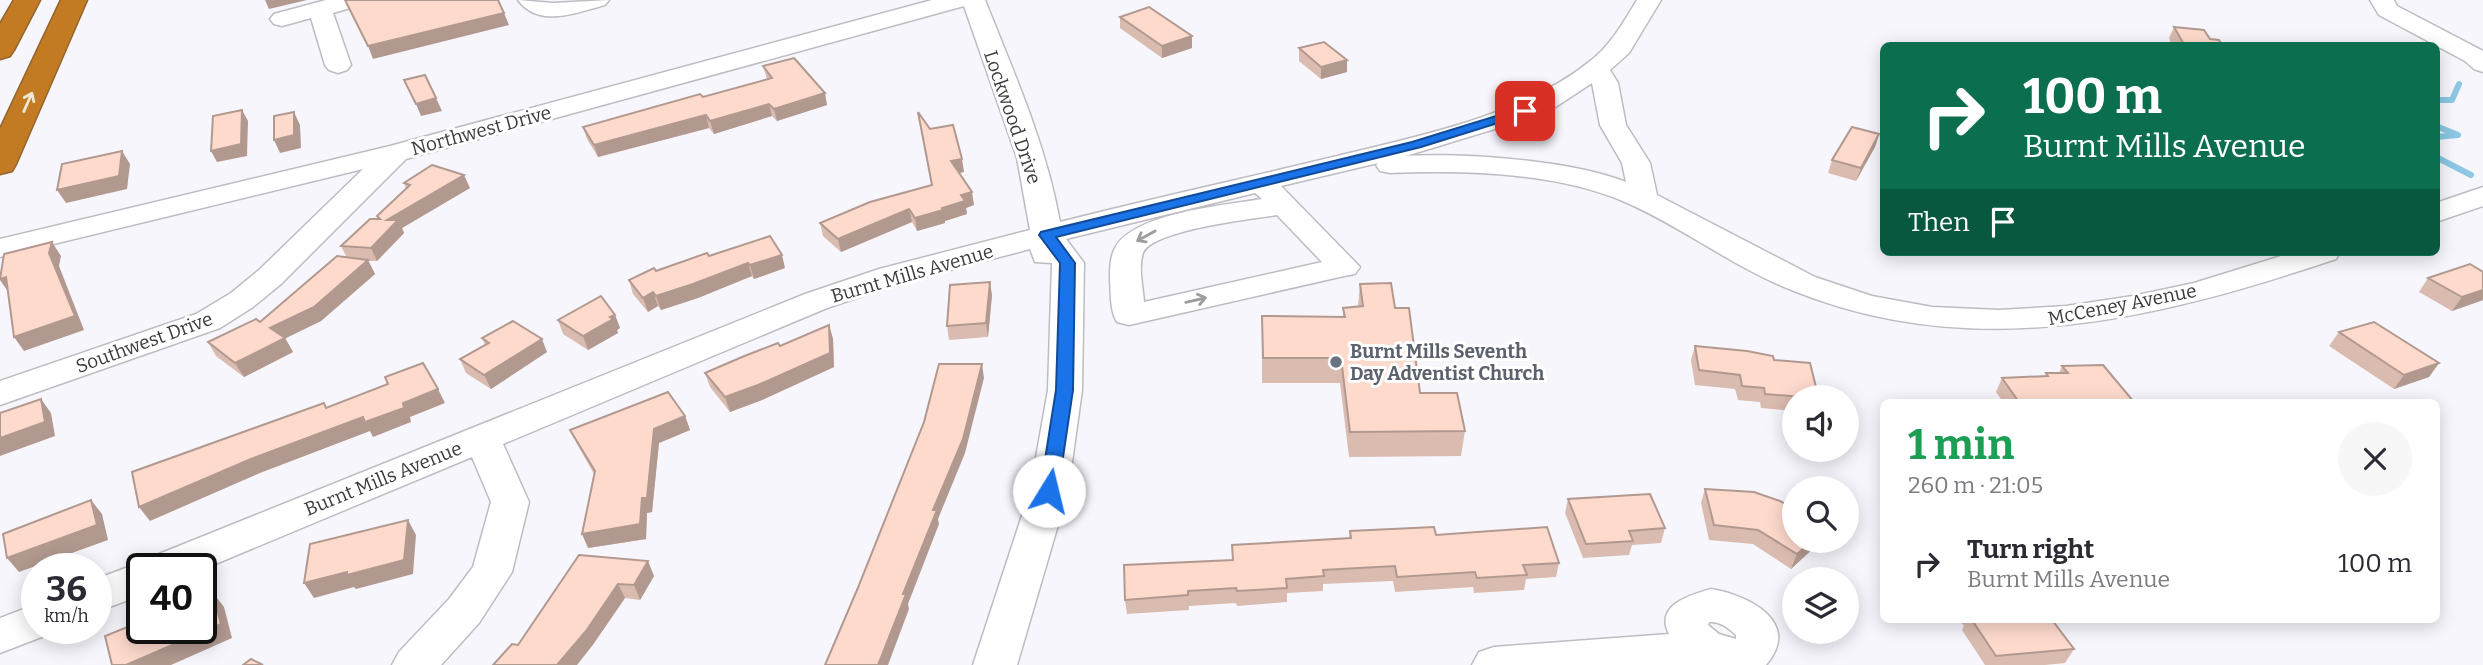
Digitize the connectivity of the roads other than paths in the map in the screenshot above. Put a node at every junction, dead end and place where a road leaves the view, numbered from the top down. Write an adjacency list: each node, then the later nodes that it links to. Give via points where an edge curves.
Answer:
1 (27, 0): 12 (highway)
2 (74, 0): 17 (highway, one-way to 2)
3 (353, 0): 10 (street)
4 (530, 0): 5 (street, via 543,9)
5 (597, 0)
6 (959, 0): 16 (street, Northwest Drive)
7 (972, 0): 24 (street, Lockwood Drive, via 1033,164)
8 (1649, 0): 15 (street, Burnt Mills Avenue, via 1620,48)
9 (2378, 5): 13 (street)
10 (320, 9): 11 (street); 14 (street)
11 (282, 19)
12 (0, 50)
13 (2480, 60)
14 (338, 65)
15 (1597, 69): 18 (street, Burnt Mills Avenue, via 1525,111); 21 (street, via 1605,83 1613,125 1636,163)
16 (396, 153): 25 (street, Northwest Drive); 27 (street, Southwest Drive, via 270,277 208,321)
17 (0, 164)
18 (1315, 171): 19 (street, Burnt Mills Avenue); 21 (street, McCeney Avenue, via 1420,163 1502,166 1609,186)
19 (1262, 183): 22 (street); 24 (street, Burnt Mills Avenue)
20 (2483, 196): 23 (street)
21 (1644, 200): 26 (street, McCeney Avenue, via 1806,285 1878,307 1941,318 2018,322 2070,317 2207,289)
22 (1283, 205): 22 (street, one-way to 22, via 1201,218 1138,239 1129,249 1129,315 1344,267)
23 (2440, 211)
24 (1046, 235): 28 (street, Burnt Mills Avenue, via 890,276 816,301); 34 (street, Lockwood Drive, via 1046,265 1066,330 1065,390 1049,491)
25 (0, 248)
26 (2312, 256)
27 (0, 393)
28 (482, 437): 29 (street, Burnt Mills Avenue); 33 (street, via 510,502 492,572 464,611)
29 (202, 553)
30 (21, 627): 31 (street)
31 (0, 636)
32 (1698, 649): 35 (street)
33 (414, 665)
34 (995, 665)
35 (1494, 665)

